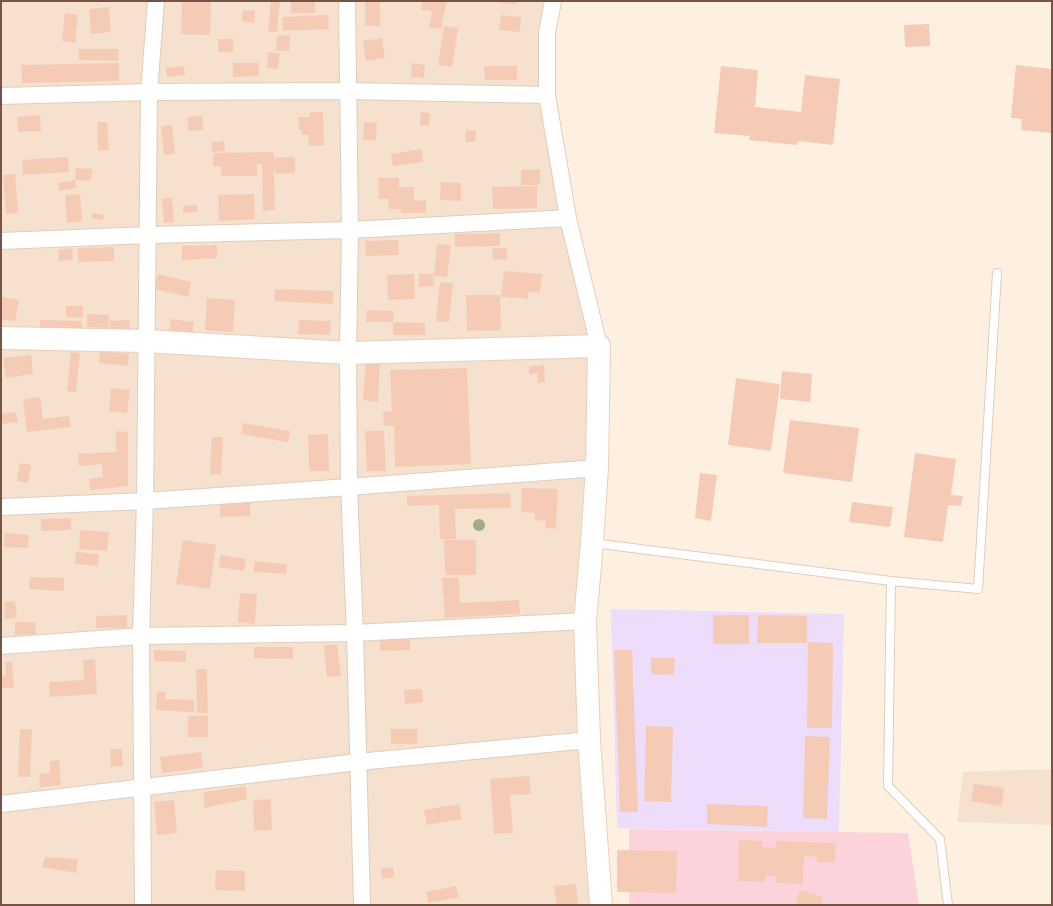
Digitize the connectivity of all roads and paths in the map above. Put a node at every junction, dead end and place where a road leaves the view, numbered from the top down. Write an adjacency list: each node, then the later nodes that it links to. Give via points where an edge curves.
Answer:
1 (156, 1): 5 (street)
2 (347, 1): 4 (street)
3 (552, 1): 6 (street, via 547,33)
4 (348, 91): 5 (street); 6 (street); 9 (street)
5 (149, 92): 7 (street); 10 (street)
6 (547, 95): 8 (street)
7 (1, 96)
8 (568, 218): 9 (street); 15 (street)
9 (350, 230): 10 (street); 16 (street)
10 (148, 235): 11 (street); 14 (street)
11 (1, 241)
12 (997, 273): 22 (lane, via 978,590)
13 (1, 338): 14 (street)
14 (146, 341): 16 (street); 19 (street)
15 (599, 346): 16 (street); 17 (street)
16 (348, 353): 18 (street)
17 (597, 468): 18 (street); 21 (street)
18 (349, 487): 19 (street); 24 (street)
19 (145, 502): 20 (street); 25 (street)
20 (1, 507)
21 (592, 543): 22 (lane); 23 (street)
22 (891, 581): 34 (lane, via 888,786 940,839)
23 (585, 621): 24 (street); 27 (street)
24 (355, 633): 25 (street); 28 (street)
25 (141, 636): 26 (street); 29 (street)
26 (1, 646)
27 (589, 740): 28 (street); 33 (street)
28 (358, 762): 29 (street); 32 (street)
29 (142, 787): 30 (street); 31 (street)
30 (1, 804)
31 (144, 905)
32 (362, 905)
33 (601, 905)
34 (948, 905)

